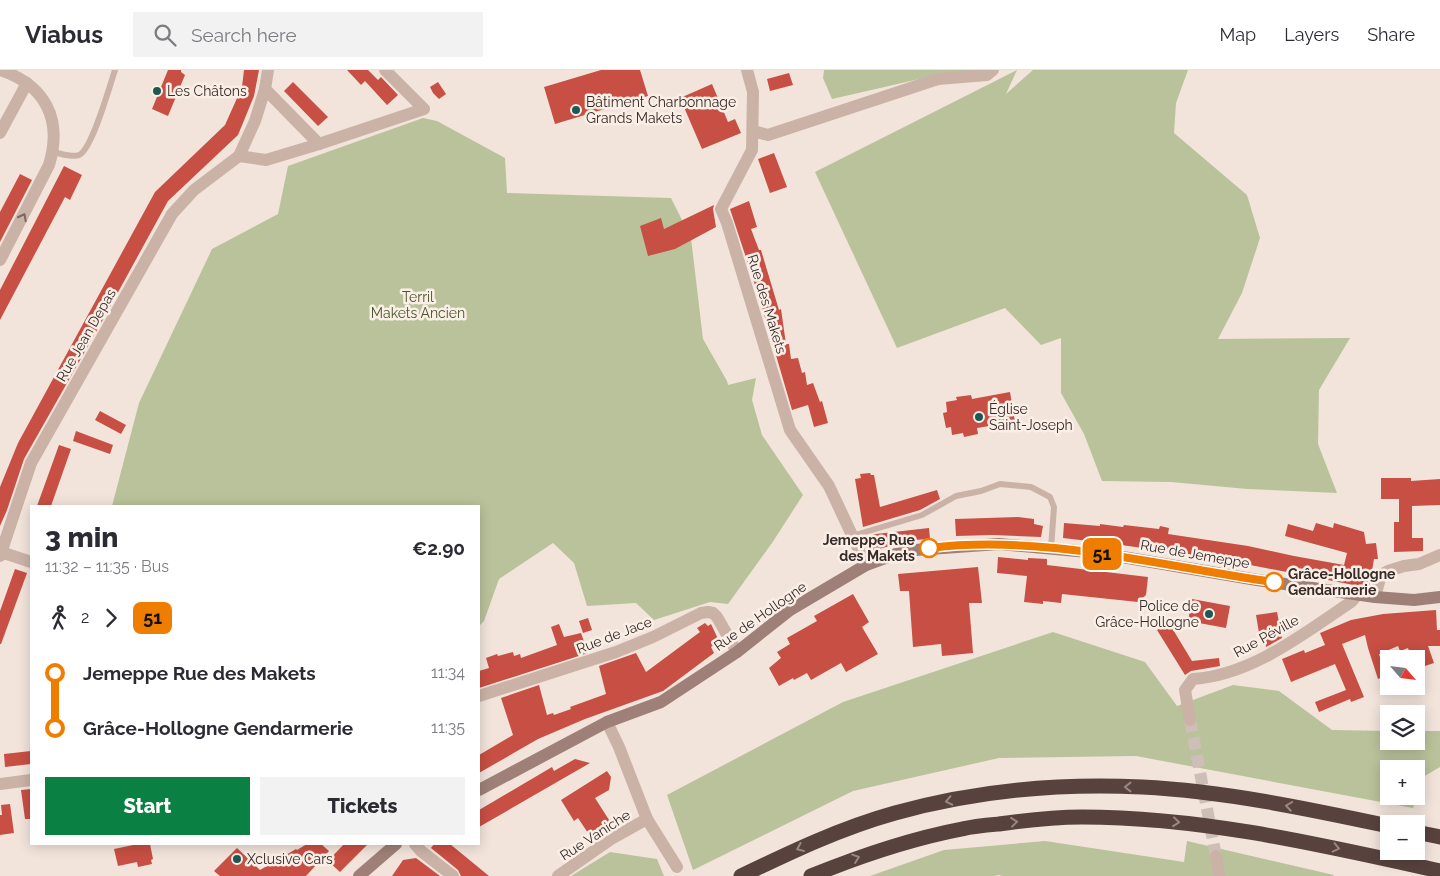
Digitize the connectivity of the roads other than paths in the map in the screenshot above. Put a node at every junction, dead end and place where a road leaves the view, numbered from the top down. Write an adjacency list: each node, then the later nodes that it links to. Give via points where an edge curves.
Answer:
1 (0, 70): 7 (street)
2 (115, 70): 12 (lane, via 88,146 79,155)
3 (268, 70): 8 (street)
4 (385, 70): 11 (street, via 424,109)
5 (747, 70): 10 (street, Rue des Makets, via 753,92)
6 (993, 70): 10 (street, via 988,75 938,79 768,134)
7 (27, 83): 9 (street); 12 (street, via 49,110 54,126)
8 (265, 89): 11 (street); 13 (street)
9 (1, 130)
10 (753, 131): 15 (street, Rue des Makets, via 752,150 721,209 790,430 830,486)
11 (319, 144): 13 (street, via 266,160)
12 (52, 152): 14 (street, one-way to 12, via 46,171)
13 (239, 156): 18 (street, Rue Jean Depas, via 194,190 172,214 31,462)
14 (0, 260)
15 (852, 536): 17 (lane, via 922,515 956,496 1000,484 1030,487 1050,497 1054,507); 21 (street, Rue des Makets)
16 (936, 547): 17 (street, Rue de Jemeppe, via 999,544); 21 (street, Rue de Hollogne, via 896,554)
17 (1051, 549): 22 (street, Rue de Jemeppe, via 1099,553)
18 (1, 554): 20 (street)
19 (1440, 555): 23 (street, via 1381,575)
20 (30, 562)
21 (866, 565): 25 (street, Rue de Hollogne, via 790,610)
22 (1358, 594): 23 (street, Rue de Jemeppe); 27 (street, Rue Péville, via 1351,602 1259,661 1231,672 1193,679 1184,690)
23 (1375, 597): 24 (street, Rue de Jemeppe, via 1414,600)
24 (1440, 597)
25 (738, 652): 26 (street, Rue de Jace, via 718,617 708,612 616,652); 28 (street, Rue de Hollogne, via 662,702)
26 (480, 696)
27 (1190, 720)
28 (607, 722): 31 (street, Rue de Hollogne); 32 (street)
29 (30, 780): 30 (street)
30 (0, 784)
31 (480, 789)
32 (647, 819): 39 (street); 43 (street, Rue Vaniche, via 611,838)
33 (1380, 824): 44 (highway, one-way to 44, via 1206,792 1142,787 1018,791 956,799 895,813 838,832)
34 (1425, 834): 35 (highway)
35 (1440, 837)
36 (395, 845): 41 (street)
37 (418, 848): 42 (street)
38 (1216, 856): 46 (street)
39 (677, 867)
40 (1440, 871): 45 (highway, one-way to 40, via 906,842 963,828 1081,817 1200,825 1320,844)
41 (359, 876)
42 (452, 876)
43 (558, 876)
44 (741, 876)
45 (811, 876)
46 (1219, 876)

